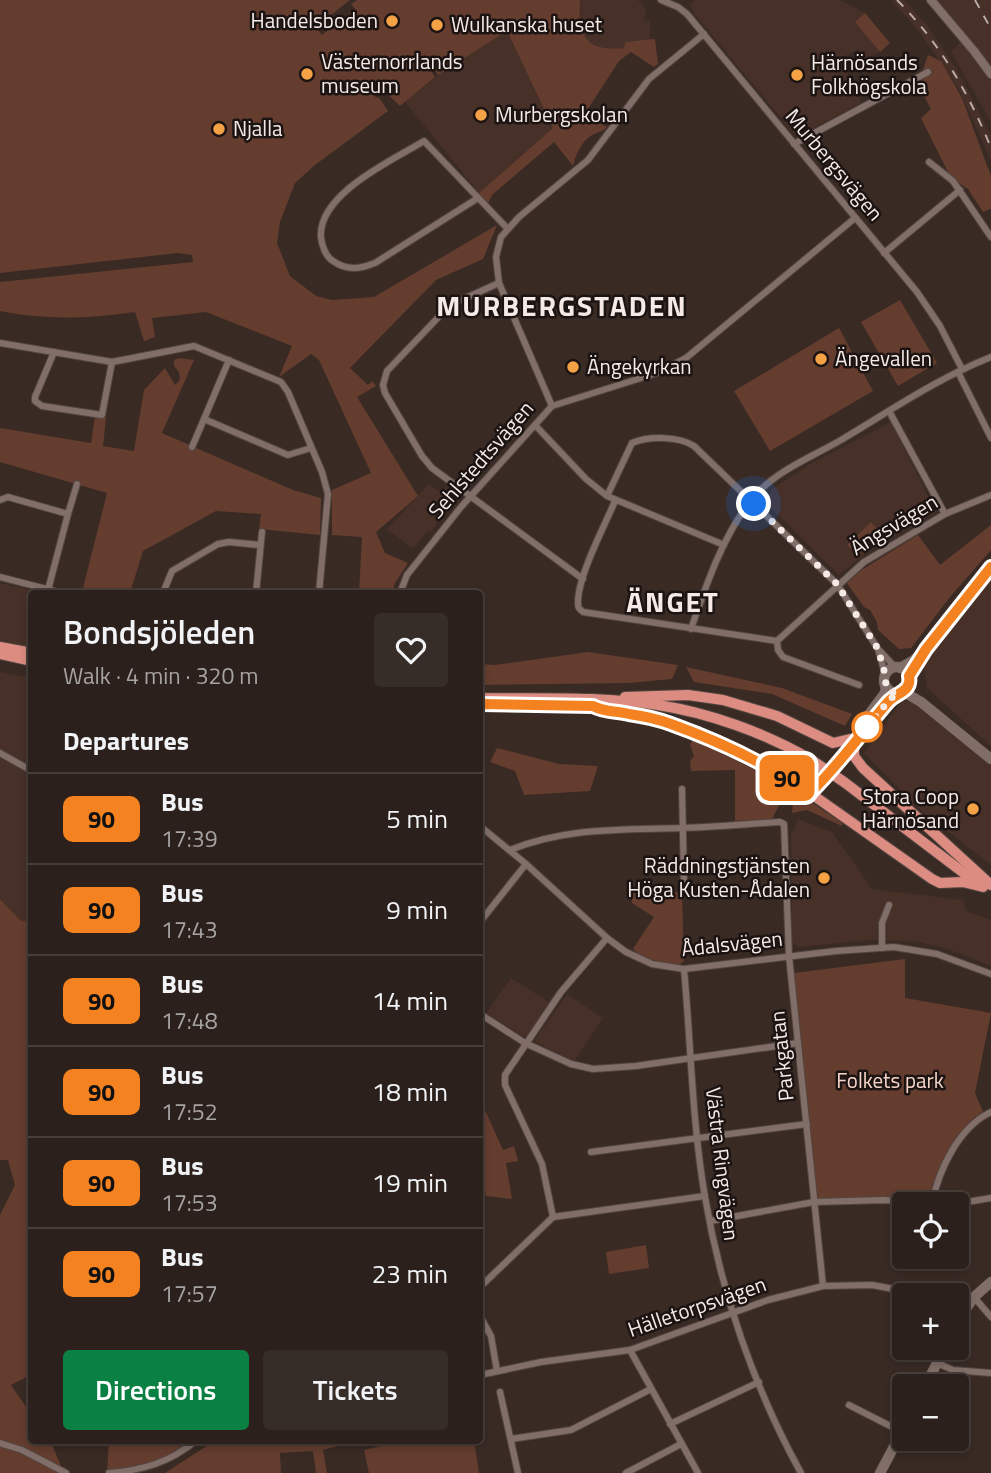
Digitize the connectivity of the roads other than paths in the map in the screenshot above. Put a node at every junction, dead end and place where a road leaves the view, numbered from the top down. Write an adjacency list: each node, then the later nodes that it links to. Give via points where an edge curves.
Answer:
1 (661, 0): 3 (street, Murbergsvägen, via 687,14)
2 (930, 0): 5 (street)
3 (704, 34): 6 (street, Murbergsvägen); 11 (street, via 649,79 589,160)
4 (929, 72): 6 (street)
5 (991, 74)
6 (794, 144): 10 (street, Murbergsvägen)
7 (929, 162): 8 (street)
8 (960, 190): 12 (street); 13 (street)
9 (478, 198): 9 (street, via 424,141 342,194 330,208 322,244 331,260 348,268 369,265); 11 (street)
10 (855, 218): 13 (street, Murbergsvägen); 21 (street, Sehlstedtsvägen, via 686,358 657,373)
11 (507, 228): 14 (street, via 496,257)
12 (991, 237)
13 (884, 253): 20 (street, Murbergsvägen, via 940,326)
14 (499, 283): 21 (street); 31 (street, via 450,305 384,377 385,393 422,456)
15 (0, 343): 16 (street)
16 (54, 352): 19 (street); 19 (street, via 35,397 42,406 102,415)
17 (991, 357): 20 (street)
18 (229, 360): 19 (street, via 194,346); 23 (street); 27 (street, via 281,382)
19 (112, 362)
20 (960, 371): 22 (street); 25 (street, Murbergsvägen)
21 (552, 405): 24 (street, Sehlstedtsvägen)
22 (889, 411): 34 (street, via 783,473); 36 (street)
23 (204, 419): 26 (street); 27 (street, via 288,455)
24 (535, 425): 30 (street); 31 (street, Sehlstedtsvägen)
25 (991, 438)
26 (192, 447)
27 (311, 447): 47 (street, via 328,494)
28 (76, 484): 35 (street)
29 (991, 495): 36 (street, Ängsvägen)
30 (607, 496): 33 (street); 34 (street, via 632,443 671,439 694,446)
31 (469, 497): 42 (street); 48 (street, Sehlstedtsvägen, via 407,575)
32 (0, 500): 35 (street, via 8,497)
33 (615, 500): 39 (street); 42 (street)
34 (750, 500): 39 (street); 43 (street)
35 (68, 514): 44 (street)
36 (945, 514): 43 (street, Ängsvägen, via 887,547)
37 (262, 532): 38 (street)
38 (260, 545): 45 (street, via 218,544 172,572); 46 (street)
39 (724, 545): 49 (street)
40 (991, 567): 53 (main road)
41 (0, 577): 44 (street)
42 (583, 579): 49 (street, via 578,602 583,612)
43 (837, 584): 50 (street, Ängsvägen); 52 (street)
44 (48, 590)
45 (164, 590)
46 (256, 590)
47 (319, 590)
48 (401, 590)
49 (691, 629): 50 (street)
50 (777, 641): 60 (street, via 783,657)
51 (0, 646): 54 (highway)
52 (878, 649): 57 (street); 58 (street)
53 (926, 649): 57 (main road); 59 (main road)
54 (28, 652)
55 (0, 654): 56 (highway)
56 (28, 659)
57 (898, 667): 58 (main road); 59 (main road)
58 (885, 674): 61 (main road)
59 (909, 678): 62 (main road, via 909,686); 65 (main road)
60 (859, 685)
61 (886, 686): 62 (main road); 69 (main road)
62 (901, 692): 65 (main road); 69 (main road)
63 (483, 698): 64 (highway)
64 (606, 702): 68 (highway, via 672,708); 69 (highway, via 636,696 715,698 763,711 833,743)
65 (921, 702): 71 (main road)
66 (483, 704): 67 (highway)
67 (593, 706): 68 (highway, via 662,712); 74 (highway, via 670,724 726,746)
68 (741, 728): 80 (highway, bridge, via 810,759 958,871)
69 (852, 742): 74 (main road); 80 (highway, via 854,756 863,768)
70 (0, 753): 72 (street)
71 (991, 759)
72 (28, 769)
73 (682, 789): 75 (street)
74 (810, 793): 80 (highway, via 932,879)
75 (683, 828): 77 (street, via 601,830 551,837); 79 (street); 85 (street, Parkgatan, via 783,824)
76 (483, 829): 77 (street, Ådalsvägen)
77 (510, 850): 78 (street, Ådalsvägen)
78 (526, 864): 82 (street); 83 (street, Ådalsvägen)
79 (684, 883)
80 (988, 888)
81 (889, 905): 84 (street, via 882,923)
82 (483, 917)
83 (607, 937): 86 (street, Ådalsvägen, via 652,964); 89 (street)
84 (882, 948): 85 (street, Ådalsvägen); 87 (street, Ådalsvägen, via 937,954)
85 (789, 956): 86 (street, Ådalsvägen); 90 (street, Parkgatan)
86 (684, 969): 91 (street, Västra Ringvägen)
87 (991, 974)
88 (483, 1016): 89 (street)
89 (525, 1043): 91 (street, via 571,1065 593,1069); 102 (street, via 504,1082 542,1164)
90 (799, 1044): 91 (street); 93 (street, Parkgatan)
91 (692, 1058): 94 (street, Västra Ringvägen)
92 (991, 1112): 96 (street, via 964,1132)
93 (807, 1124): 94 (street); 101 (street, Parkgatan)
94 (697, 1139): 95 (street); 97 (street, Västra Ringvägen)
95 (591, 1152)
96 (934, 1192)
97 (705, 1196): 102 (street); 103 (street, Västra Ringvägen)
98 (991, 1198): 100 (street)
99 (892, 1200): 101 (street)
100 (969, 1201)
101 (814, 1202): 103 (street); 106 (street, Parkgatan)
102 (552, 1217): 105 (street)
103 (710, 1221): 110 (street, Västra Ringvägen)
104 (991, 1282): 108 (main road)
105 (483, 1284)
106 (823, 1286): 107 (street, Hälletorpsvägen); 110 (street, Hälletorpsvägen)
107 (892, 1289)
108 (969, 1300)
109 (969, 1304): 111 (street)
110 (733, 1312): 113 (street, Hälletorpsvägen); 120 (street, Västra Ringvägen)
111 (991, 1317)
112 (483, 1321): 116 (street)
113 (630, 1350): 116 (street, Hälletorpsvägen); 121 (street)
114 (939, 1360): 115 (main road)
115 (937, 1363): 117 (street, via 953,1370); 119 (main road)
116 (498, 1371): 118 (street, Hälletorpsvägen)
117 (991, 1373)
118 (483, 1374)
119 (931, 1374)
120 (759, 1382): 124 (street); 136 (street, Västra Ringvägen)
121 (651, 1389): 124 (street); 126 (street, via 571,1430)
122 (500, 1392): 126 (street)
123 (849, 1405): 125 (street)
124 (670, 1424): 129 (street)
125 (892, 1424)
126 (511, 1439): 133 (street)
127 (0, 1443): 131 (street)
128 (192, 1444): 132 (street, via 153,1466)
129 (681, 1444): 134 (street); 135 (street)
130 (892, 1450): 137 (main road)
131 (66, 1473)
132 (108, 1473)
133 (518, 1473)
134 (626, 1473)
135 (698, 1473)
136 (801, 1473)
137 (880, 1473)

